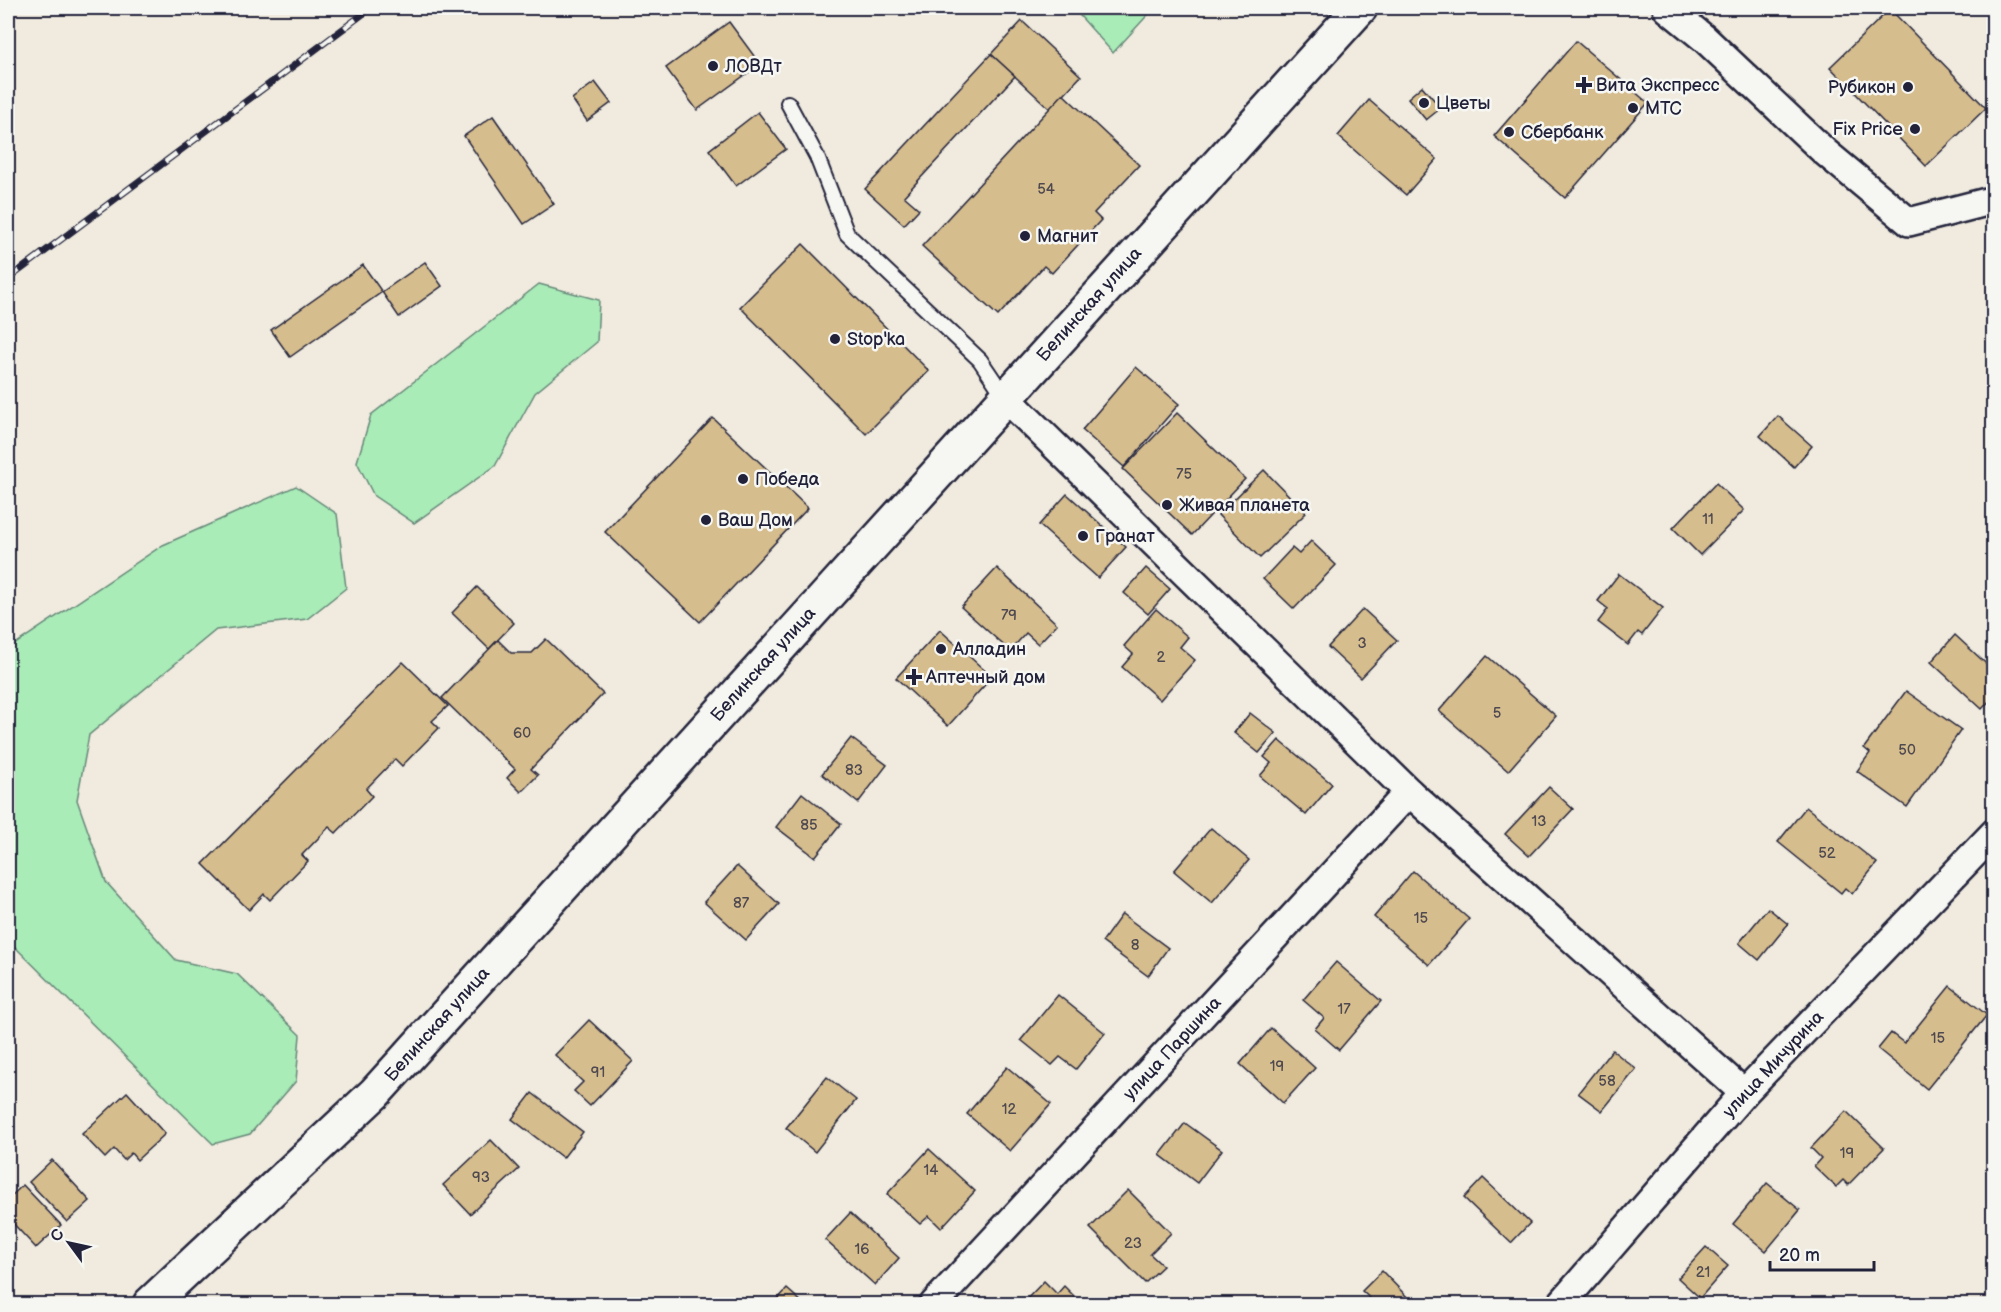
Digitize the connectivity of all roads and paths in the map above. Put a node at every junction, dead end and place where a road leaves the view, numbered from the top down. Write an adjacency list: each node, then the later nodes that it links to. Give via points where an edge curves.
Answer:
1 (1360, 8): 5 (main road, Белинская улица)
2 (1667, 8): 4 (street, via 1825,152 1910,222)
3 (788, 102): 5 (lane, via 817,157 847,234 980,360)
4 (1994, 200)
5 (1005, 397): 6 (street); 9 (main road, Белинская улица, via 375,1093)
6 (1409, 792): 8 (street); 10 (street, улица Паршина)
7 (1994, 833): 8 (street, улица Мичурина)
8 (1744, 1093): 11 (street, улица Мичурина)
9 (150, 1305)
10 (934, 1305)
11 (1561, 1305)

